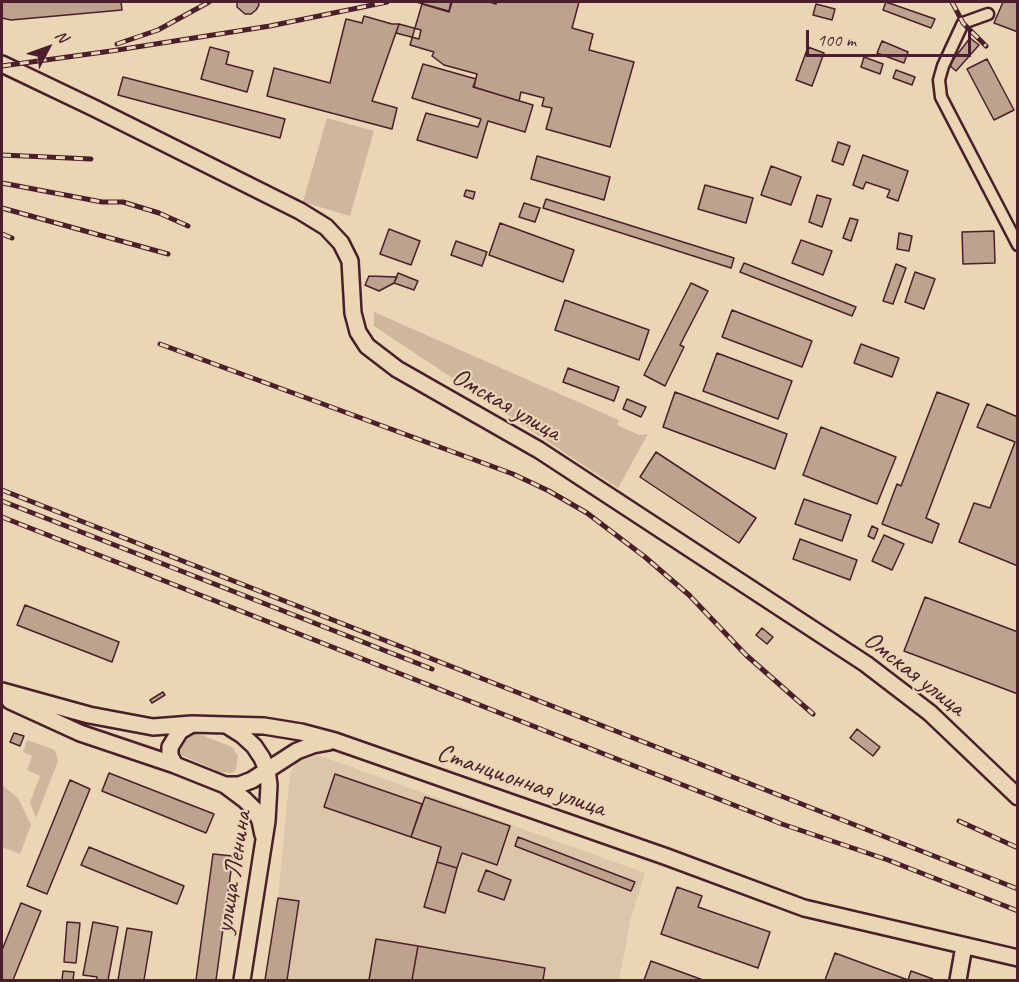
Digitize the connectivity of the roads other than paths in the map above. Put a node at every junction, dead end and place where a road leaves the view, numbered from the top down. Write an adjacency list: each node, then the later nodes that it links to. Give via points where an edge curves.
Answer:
1 (988, 14): 3 (street, via 963,23 943,66 939,80 941,97)
2 (2, 64): 12 (main road, Омская улица, via 326,227 341,243 350,261 353,313 367,346 397,369 539,450 866,664 930,713)
3 (1017, 245)
4 (2, 691): 6 (main road, Станционная улица, via 142,725)
5 (2, 697): 9 (main road, via 80,733)
6 (192, 724): 7 (main road, Станционная улица); 9 (main road, via 180,731 170,747)
7 (226, 725): 8 (main road, Станционная улица, via 264,726); 10 (main road, улица Ленина, via 254,746)
8 (335, 741): 10 (main road, улица Ленина, via 297,750); 14 (main road, Станционная улица, via 804,908)
9 (175, 765): 11 (main road)
10 (267, 770): 11 (main road, улица Ленина, via 240,785); 13 (main road, улица Ленина, via 269,802)
11 (225, 785): 13 (main road, via 255,810)
12 (1017, 798)
13 (263, 835): 16 (main road, улица Ленина)
14 (964, 946): 15 (main road, Станционная улица); 17 (main road)
15 (1017, 958)
16 (242, 981)
17 (958, 981)

